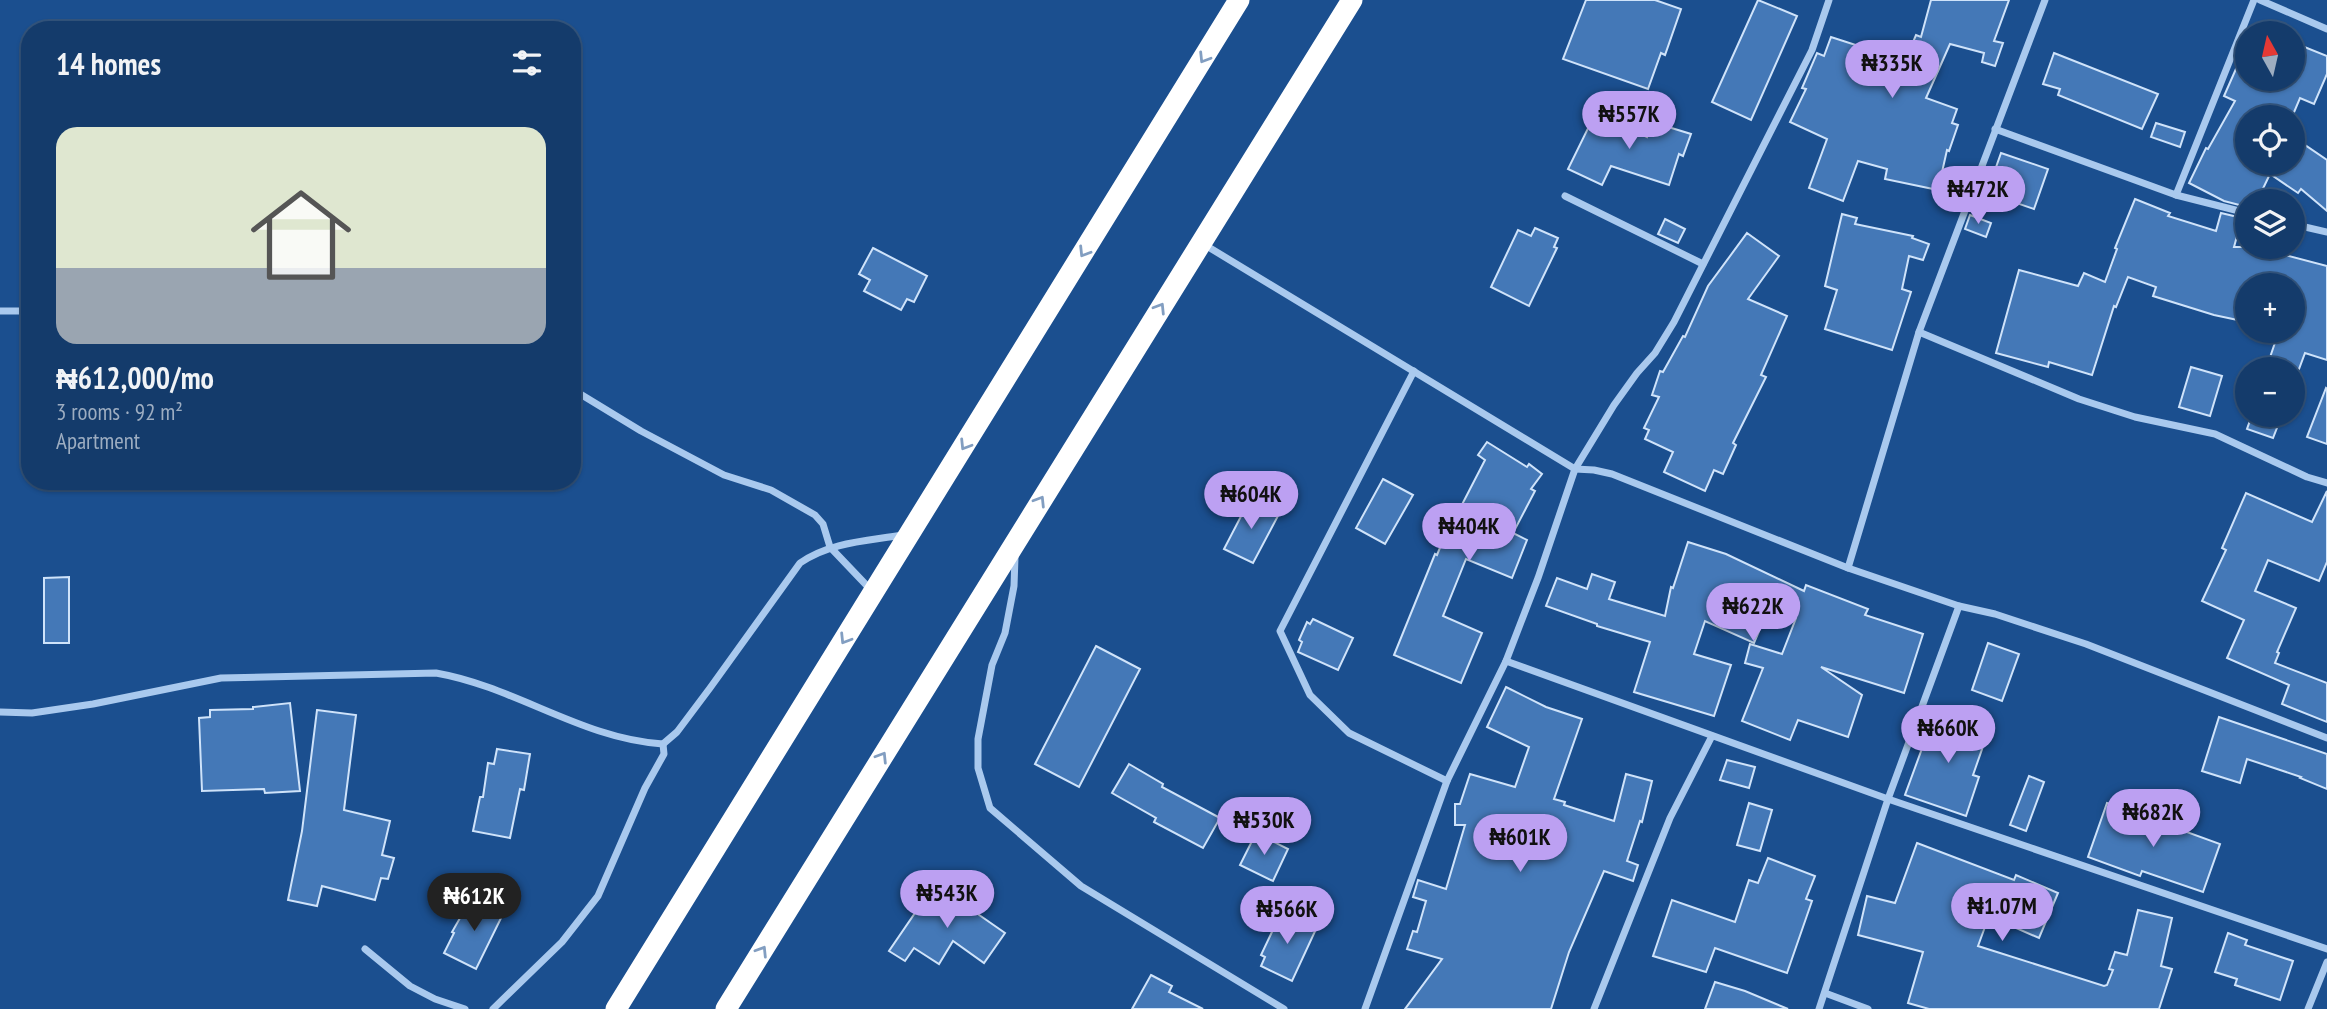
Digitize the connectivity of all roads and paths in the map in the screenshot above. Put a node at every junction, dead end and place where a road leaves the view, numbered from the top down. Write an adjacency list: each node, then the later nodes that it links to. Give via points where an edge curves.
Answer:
1 (1239, 0): 23 (highway, one-way to 23)
2 (1352, 0): 14 (highway)
3 (1829, 0): 15 (street, via 1812,50)
4 (2045, 0): 8 (street)
5 (2254, 0): 9 (street)
6 (2260, 0): 7 (street)
7 (2327, 29)
8 (1995, 129): 9 (street); 18 (street)
9 (2176, 195): 11 (street)
10 (1565, 197): 15 (street)
11 (2235, 210)
12 (2305, 227): 13 (street)
13 (2327, 232)
14 (1201, 243): 19 (street); 24 (highway, one-way to 14)
15 (1703, 264): 21 (street, via 1656,353 1614,405)
16 (0, 311): 17 (street)
17 (21, 311)
18 (1919, 332): 22 (street, via 2080,399 2135,417 2215,434); 26 (street)
19 (1414, 370): 21 (street); 34 (street, via 1280,632 1310,695 1349,733)
20 (581, 394): 25 (street, via 724,475 772,490 799,505 823,524)
21 (1575, 469): 26 (street, via 1612,474); 29 (street)
22 (2327, 483)
23 (910, 534): 25 (street); 27 (highway)
24 (1016, 541): 43 (highway, one-way to 24); 44 (street, via 1005,634 992,665 978,739 978,768 990,808 1081,886)
25 (830, 547): 27 (street); 33 (street, via 800,562 677,732)
26 (1848, 568): 28 (street)
27 (874, 593): 42 (highway, one-way to 42)
28 (1959, 606): 32 (street, via 2086,644); 35 (street)
29 (1506, 662): 31 (street); 34 (street)
30 (0, 712): 33 (street, via 32,713 93,704 221,678 436,673 498,689 592,730)
31 (1712, 736): 35 (street); 46 (street, via 1670,817)
32 (2327, 738)
33 (663, 744): 41 (street, via 658,768 598,895 562,942)
34 (1447, 781): 45 (street)
35 (1888, 799): 37 (street); 39 (street)
36 (365, 949): 40 (street, via 410,986)
37 (2327, 949)
38 (2327, 962): 49 (street)
39 (1825, 993): 47 (street); 48 (street)
40 (465, 1009)
41 (493, 1009)
42 (616, 1009)
43 (726, 1009)
44 (1284, 1009)
45 (1365, 1009)
46 (1594, 1009)
47 (1819, 1009)
48 (1868, 1009)
49 (2308, 1009)

